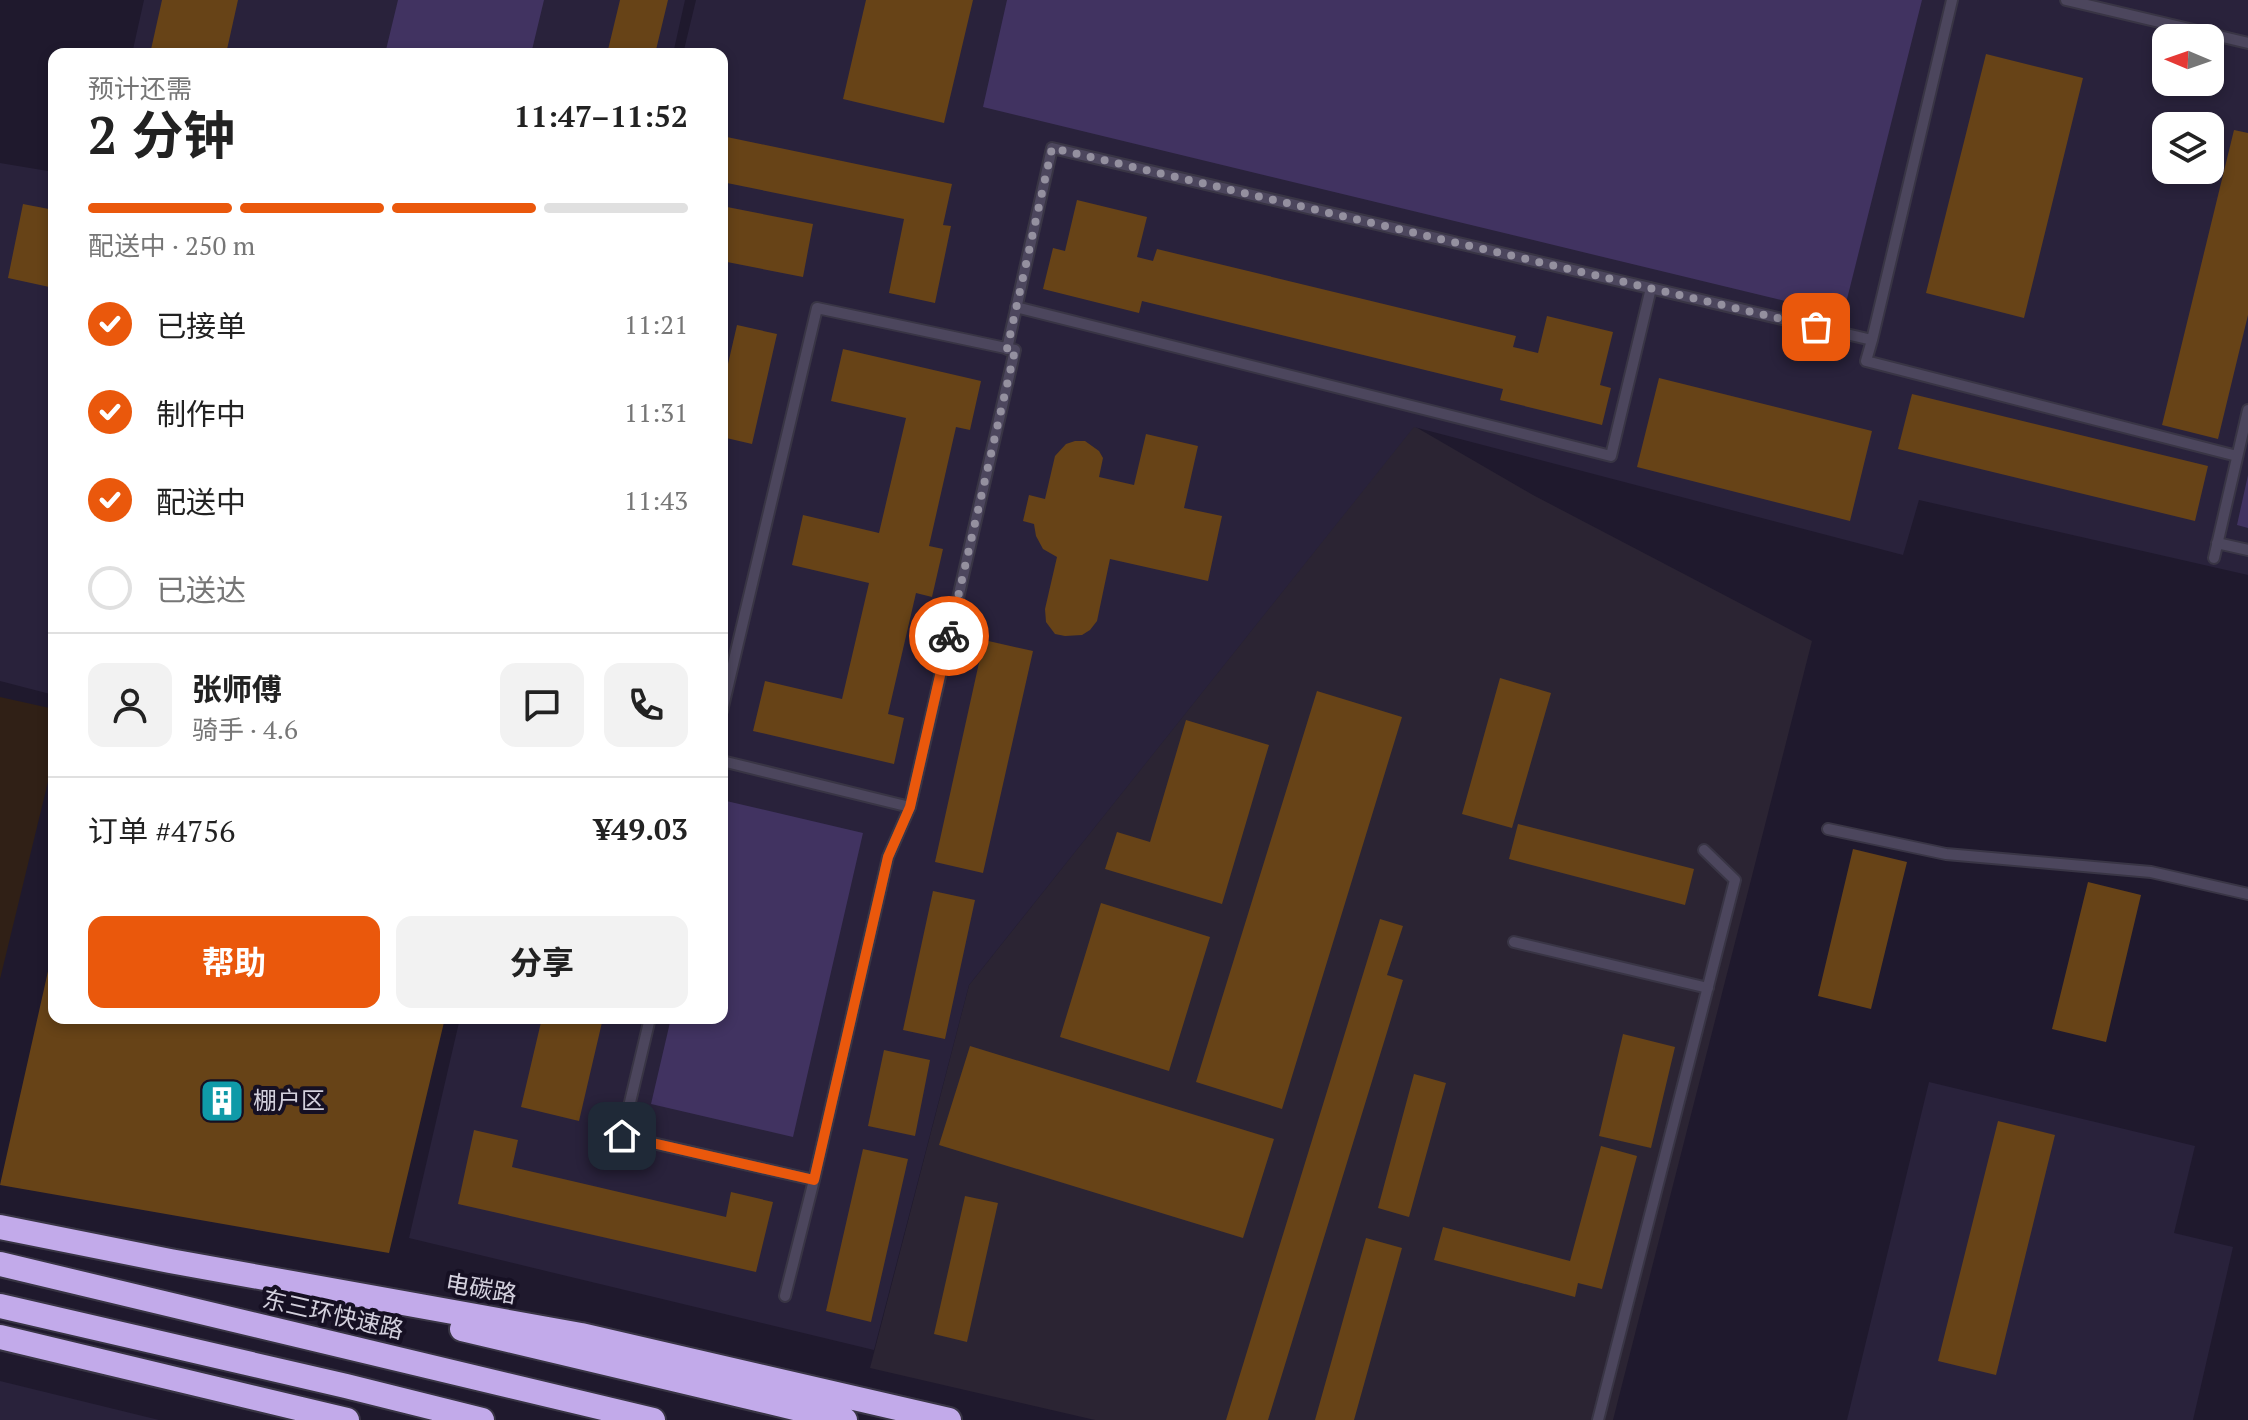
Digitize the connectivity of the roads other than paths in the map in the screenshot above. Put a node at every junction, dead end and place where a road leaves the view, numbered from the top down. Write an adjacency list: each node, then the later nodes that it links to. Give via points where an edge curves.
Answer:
1 (1952, 0): 6 (lane)
2 (2066, 0): 3 (lane)
3 (2248, 43)
4 (1651, 288): 5 (lane, via 1052,148); 5 (lane, via 1611,456); 6 (lane)
5 (1016, 307): 7 (lane)
6 (1872, 340): 9 (lane, via 1866,361)
7 (1007, 349): 13 (lane, via 817,308); 15 (lane, via 1015,350)
8 (2248, 410): 9 (lane)
9 (2237, 456): 10 (lane)
10 (2217, 543): 11 (lane); 12 (lane)
11 (2248, 550)
12 (2214, 558)
13 (728, 686)
14 (728, 762): 15 (lane)
15 (910, 807): 22 (lane, via 888,857)
16 (1828, 829): 18 (lane, via 1946,854 2151,872)
17 (1704, 850): 20 (lane, via 1735,880)
18 (2248, 894)
19 (1514, 942): 20 (lane)
20 (1708, 988): 34 (lane)
21 (649, 1024): 22 (lane, via 622,1136)
22 (814, 1180): 26 (lane)
23 (0, 1227): 24 (highway, 电碳路)
24 (170, 1261): 32 (highway); 33 (highway, 电碳路, via 581,1335)
25 (0, 1264): 31 (highway, 东三环快速路)
26 (785, 1296)
27 (0, 1306): 30 (highway)
28 (0, 1337): 29 (highway)
29 (347, 1420)
30 (482, 1420)
31 (653, 1420)
32 (845, 1420)
33 (949, 1420)
34 (1598, 1420)

